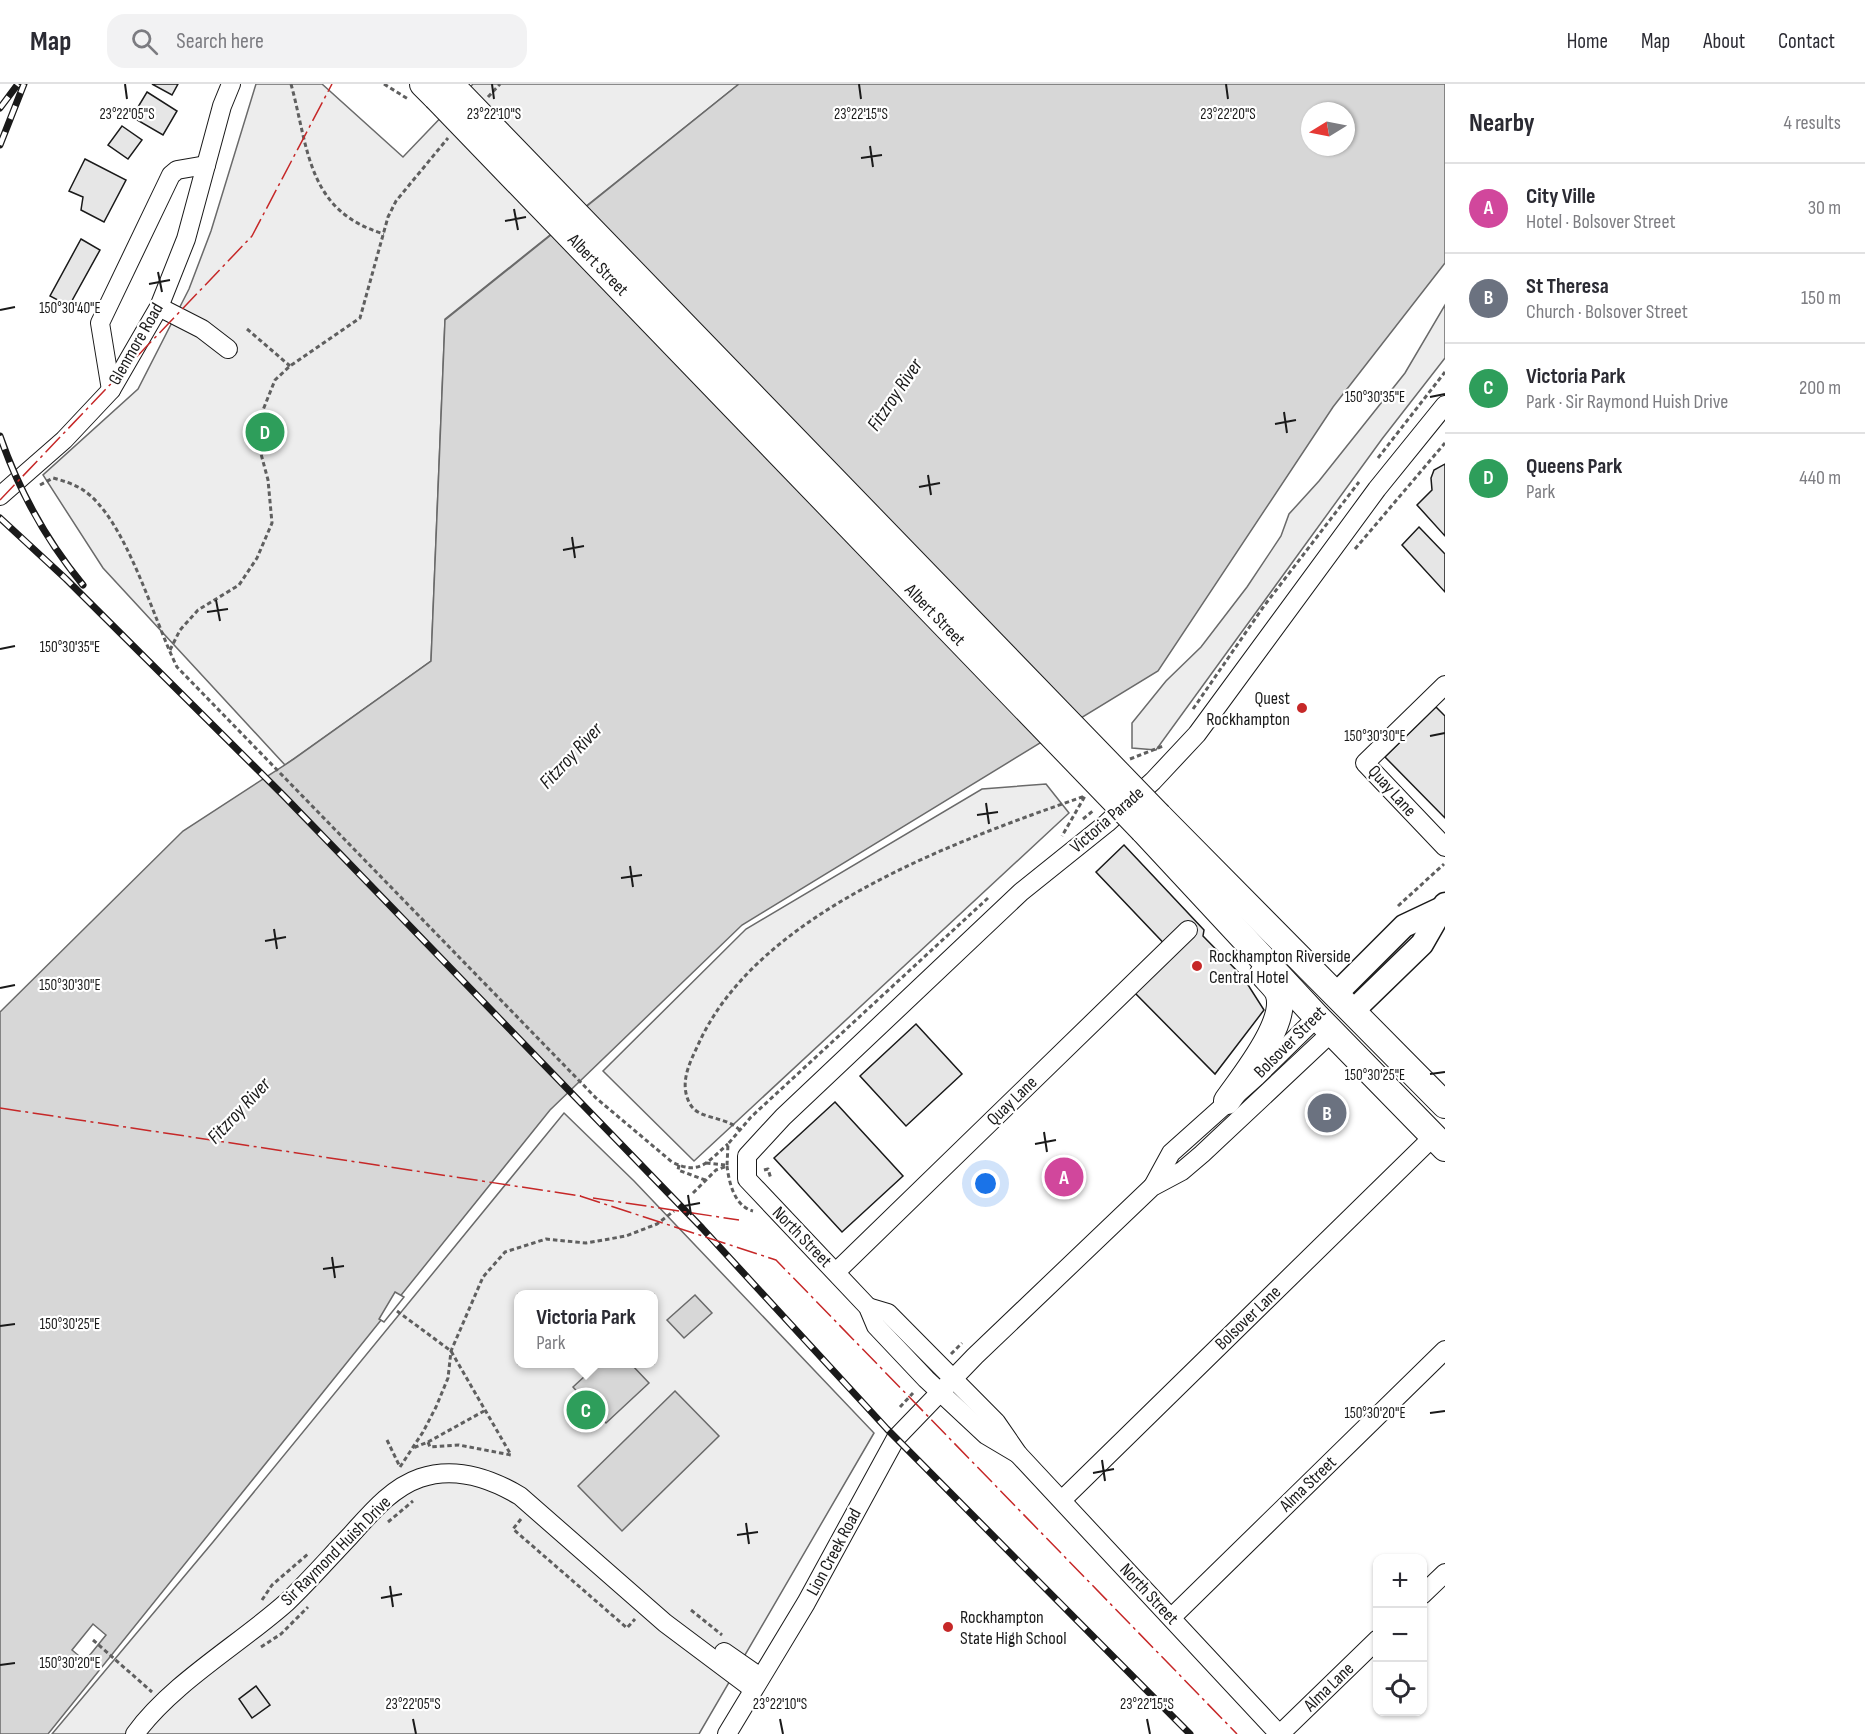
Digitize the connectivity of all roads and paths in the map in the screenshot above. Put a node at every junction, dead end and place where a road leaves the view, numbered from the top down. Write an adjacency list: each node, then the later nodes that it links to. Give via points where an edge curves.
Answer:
1 (231, 84): 8 (street, Glenmore Road)
2 (291, 84): 9 (path, via 315,177 328,200 348,218)
3 (384, 84): 5 (path)
4 (500, 84): 6 (path)
5 (430, 91): 22 (highway, Albert Street, bridge)
6 (483, 103)
7 (453, 133): 9 (path, via 396,201)
8 (206, 165): 10 (street, Glenmore Road, via 179,260); 14 (street, via 177,170 171,175 100,323)
9 (384, 234): 13 (path, via 360,318)
10 (159, 307): 12 (street, via 202,329); 14 (street, Glenmore Road)
11 (247, 329): 13 (path)
12 (228, 349)
13 (290, 366): 20 (path, via 275,380 259,420 257,439 268,480 273,523 239,585 198,610 180,630)
14 (111, 390): 17 (street, Glenmore Road)
15 (1445, 405): 40 (street, Victoria Parade, via 1377,489 1197,734 1107,823 1003,908 747,1156 747,1179)
16 (1445, 443): 19 (path)
17 (18, 482): 18 (street, Glenmore Road); 20 (path, via 28,490 53,478 90,495 121,536)
18 (0, 496)
19 (1348, 557)
20 (170, 652): 35 (path, via 177,667 596,1098)
21 (1445, 685): 24 (street, Quay Lane, via 1365,763)
22 (1151, 823): 26 (highway, Albert Street); 28 (highway, Albert Street)
23 (1062, 836): 33 (path, via 1085,796 992,828 898,872 825,912 765,956 709,1019 686,1076 686,1095 694,1110 702,1116 724,1119 741,1131)
24 (1445, 848)
25 (1442, 906): 28 (main road, Bolsover Street, via 1404,926)
26 (1214, 909): 29 (highway, Albert Street); 30 (highway, via 1278,993 1274,1030)
27 (1188, 930): 42 (street, Quay Lane)
28 (1343, 1004): 29 (highway, Bolsover Street); 31 (highway, Albert Street)
29 (1324, 1025): 30 (street, Bolsover Street); 32 (highway, Albert Street); 38 (street, Bolsover Street, via 1202,1155)
30 (1227, 1101): 38 (street, Bolsover Street, via 1171,1153)
31 (1445, 1105)
32 (1440, 1142): 56 (street, Bolsover Lane)
33 (728, 1144): 34 (path); 36 (path)
34 (706, 1163): 35 (path, via 695,1169); 36 (path)
35 (679, 1165): 37 (path, via 678,1170)
36 (727, 1166): 37 (path)
37 (705, 1180): 39 (path)
38 (1152, 1187): 48 (street, Bolsover Street)
39 (693, 1193)
40 (760, 1194): 42 (street, North Street)
41 (674, 1212): 46 (path, via 657,1224 626,1236 586,1243 546,1239 505,1252 483,1277)
42 (836, 1272): 48 (street, North Street, via 868,1307 888,1313)
43 (397, 1311): 46 (path)
44 (962, 1343): 47 (path)
45 (1445, 1350): 64 (street, Alma Street)
46 (451, 1351): 49 (path); 52 (path, via 448,1378)
47 (948, 1357)
48 (946, 1386): 56 (street, North Street, via 996,1422 1018,1454); 69 (street, Lion Creek Road, via 896,1438 806,1604)
49 (484, 1411): 51 (path); 51 (path, via 511,1455 459,1445 430,1447)
50 (387, 1440): 53 (path)
51 (428, 1442): 52 (path)
52 (413, 1448): 53 (path)
53 (398, 1468): 54 (path)
54 (402, 1473)
55 (416, 1499): 58 (path)
56 (1062, 1500): 64 (street, North Street)
57 (517, 1512): 65 (path, via 524,1517 513,1529 627,1628)
58 (386, 1524)
59 (313, 1550): 63 (path, via 272,1585)
60 (1445, 1573): 61 (street)
61 (1427, 1590)
62 (311, 1602): 68 (path, via 281,1634)
63 (259, 1603)
64 (1172, 1617): 73 (street, North Street)
65 (636, 1618)
66 (93, 1640): 70 (path, via 156,1695)
67 (1373, 1643): 73 (street, Alma Lane)
68 (252, 1652)
69 (756, 1683): 71 (street, Sir Raymond Huish Drive, via 672,1614 614,1580 520,1497 480,1477 454,1473 420,1478 383,1500 287,1602 162,1703); 72 (street, Lion Creek Road)
70 (147, 1699)
71 (135, 1734)
72 (727, 1734)
73 (1280, 1734)

